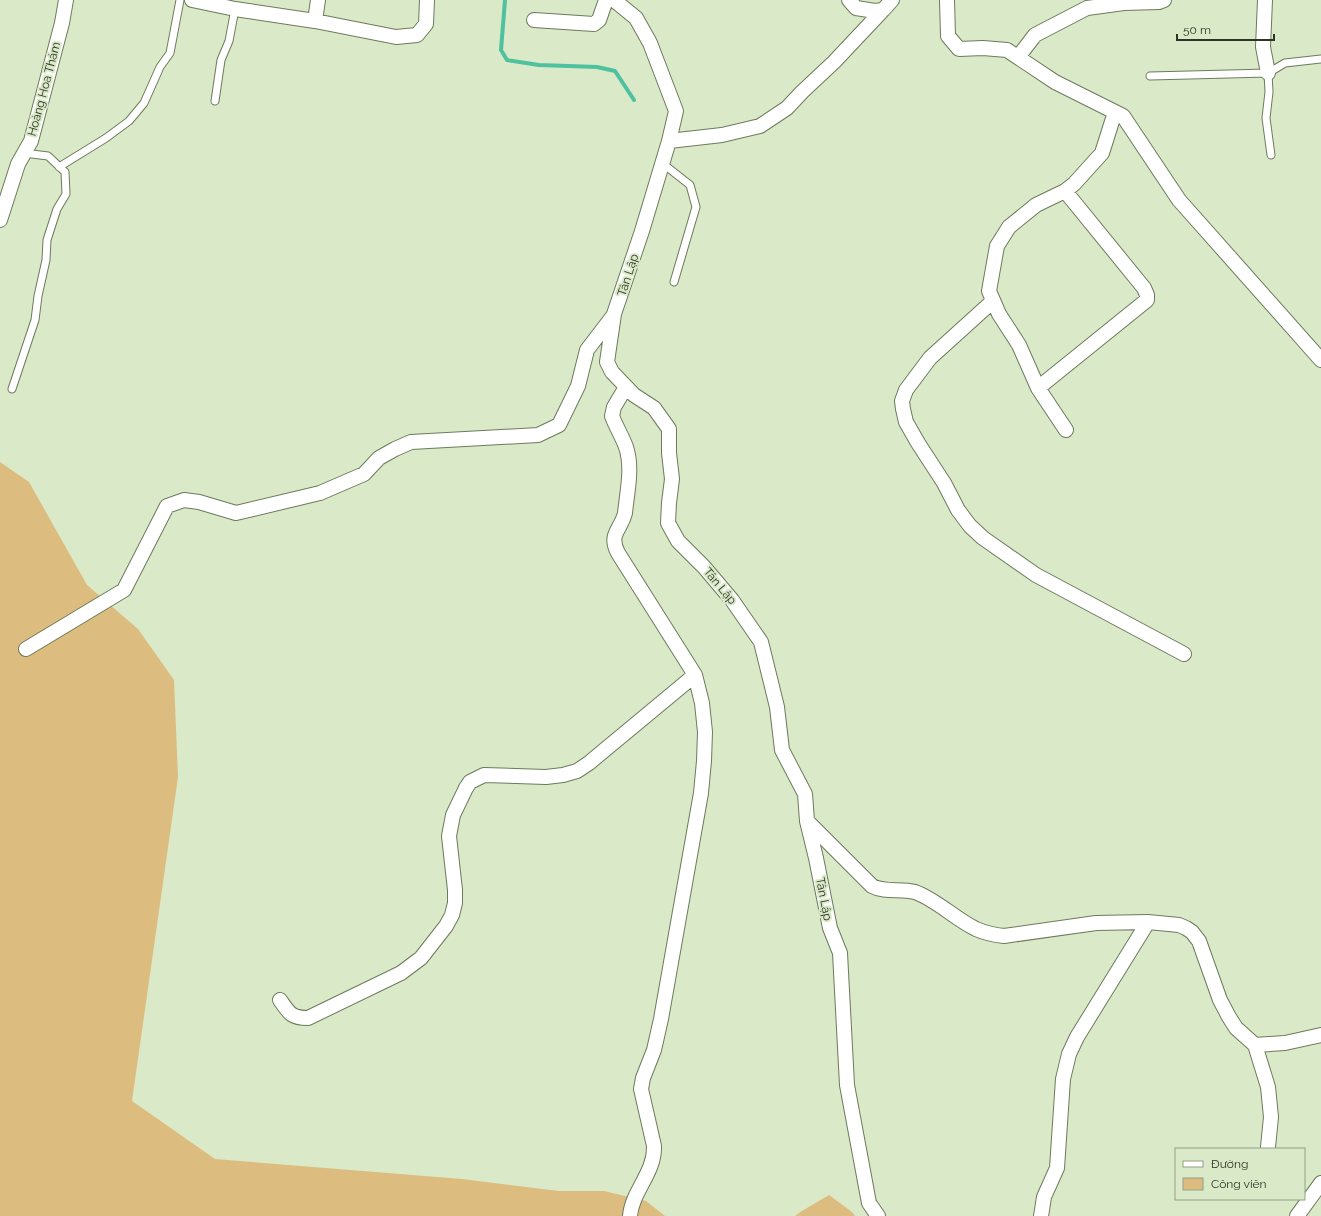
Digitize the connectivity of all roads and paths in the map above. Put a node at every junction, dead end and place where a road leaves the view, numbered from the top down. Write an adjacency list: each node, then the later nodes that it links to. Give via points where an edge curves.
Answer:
1 (66, 0): 23 (street, Hoàng Hoa Thám, via 31,141)
2 (180, 0): 26 (lane, via 170,53 160,67 144,103 129,121)
3 (192, 0): 12 (street)
4 (318, 0): 15 (street)
5 (427, 0): 15 (street, via 426,24 418,35 396,37)
6 (606, 0): 14 (street, via 599,20 594,24)
7 (614, 0): 22 (street, Tân Lập, via 636,18 650,43 665,81 676,111)
8 (849, 0): 13 (street, via 856,8 875,12)
9 (947, 0): 16 (street, via 948,36 959,49 1007,50)
10 (1164, 0): 16 (street, via 1087,8 1035,35)
11 (1265, 0): 18 (street, via 1263,47)
12 (236, 4): 15 (street); 20 (lane, via 229,41 221,60)
13 (887, 5): 22 (street, via 787,108 760,126 722,135)
14 (534, 20)
15 (315, 21)
16 (1018, 57): 21 (street, via 1055,82)
17 (1321, 59): 18 (lane, via 1285,62)
18 (1268, 73): 19 (lane); 24 (lane, via 1266,118)
19 (1150, 76)
20 (215, 100)
21 (1116, 112): 27 (street, via 1102,153); 32 (street, via 1123,116 1179,200)
22 (669, 141): 25 (street, Tân Lập)
23 (24, 153): 26 (lane, via 48,156); 28 (street, Hoàng Hoa Thám)
24 (1271, 155)
25 (662, 163): 29 (lane, via 690,185 696,206); 31 (street, Tân Lập)
26 (59, 167): 35 (lane, via 66,172 66,194 57,209 47,240 35,320)
27 (1065, 191): 30 (street, via 1036,204 1009,227 997,246 989,291); 34 (street, via 1144,288 1147,300)
28 (0, 220)
29 (674, 282)
30 (993, 301): 34 (street, via 1019,345); 38 (street, via 930,358 906,390 902,400 906,422 958,510 983,538 1036,575)
31 (614, 314): 33 (street, Tân Lập, via 607,362 612,372); 37 (street, via 587,350 578,386 559,425 538,435 411,442 379,458 364,474 320,493 236,513 184,500 167,506 124,590)
32 (1321, 360)
33 (626, 386): 39 (street, via 612,416 627,449 630,468 624,518 616,532 614,543); 40 (street, Tân Lập, via 634,395 654,408 669,429 672,479 668,523 678,541 732,600 762,642 777,708 782,750 805,794)
34 (1038, 388): 36 (street)
35 (12, 389)
36 (1066, 430)
37 (26, 649)
38 (1184, 654)
39 (695, 675): 42 (street, via 577,771 546,777 484,775 470,782 453,815 450,830 455,877 452,915 421,958 412,966 401,974 308,1018 290,1014); 47 (street, via 702,703 705,732 701,793 661,1019 641,1089 654,1146 653,1162 634,1200)
40 (807, 822): 41 (street, via 872,886 921,895 977,930 1004,936 1096,923); 48 (street, Tân Lập, via 830,928 840,953 847,1085 870,1203)
41 (1148, 922): 44 (street, via 1179,925 1192,932 1199,941 1220,1000 1229,1017 1236,1028); 49 (street, via 1069,1054 1063,1079 1057,1168 1044,1197)
42 (280, 1000)
43 (1321, 1035): 44 (street, via 1285,1044)
44 (1255, 1044): 45 (street, via 1268,1087 1271,1117)
45 (1268, 1147)
46 (1321, 1183): 50 (street)
47 (630, 1216)
48 (878, 1216)
49 (1041, 1216)
50 (1297, 1216)

